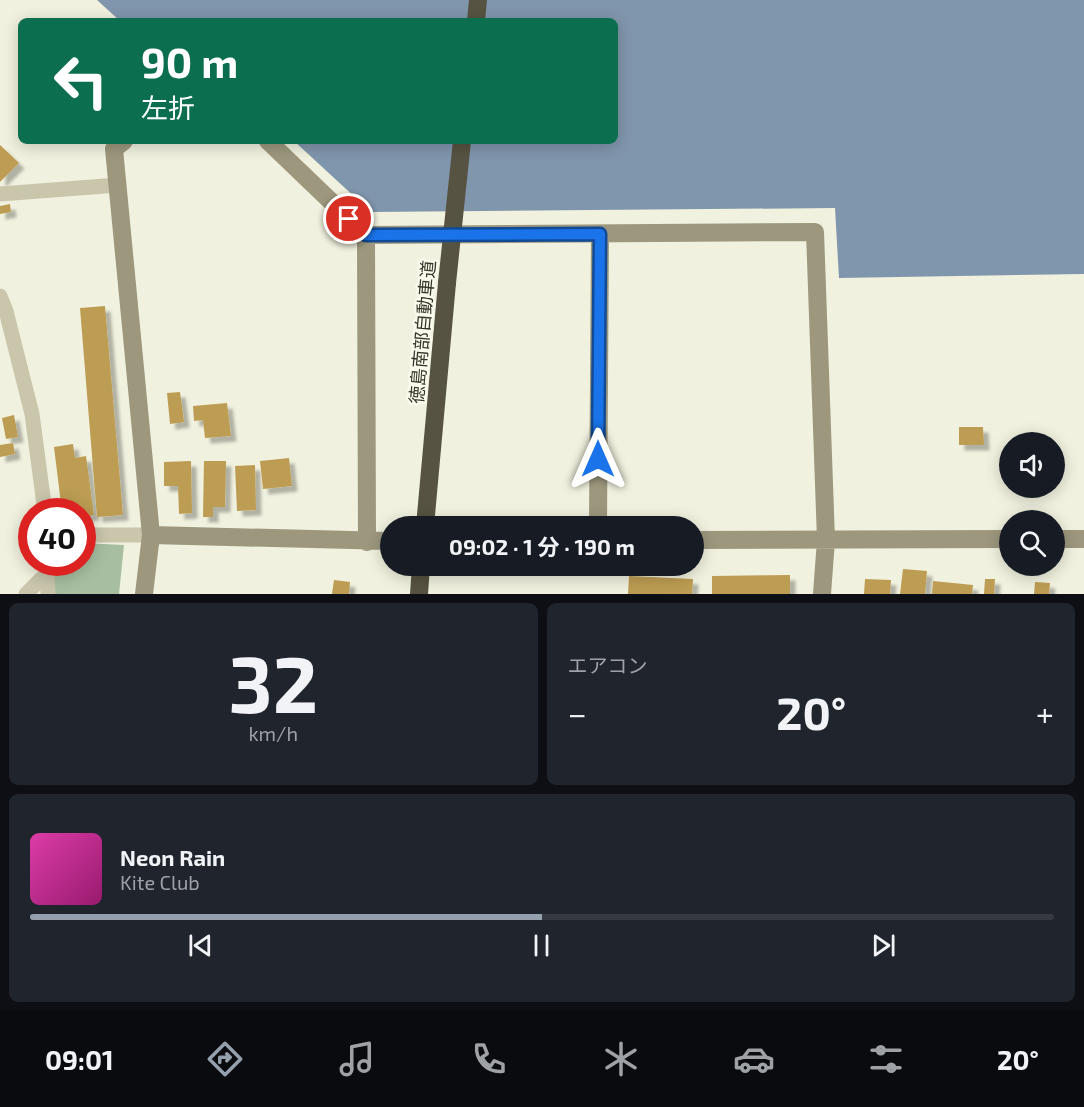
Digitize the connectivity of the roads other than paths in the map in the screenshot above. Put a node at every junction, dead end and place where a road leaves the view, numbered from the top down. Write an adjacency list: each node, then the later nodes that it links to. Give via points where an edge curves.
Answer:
1 (478, 0): 2 (highway)
2 (476, 18)
3 (120, 144): 6 (street, via 114,149)
4 (270, 144): 9 (street)
5 (462, 144): 12 (highway, 徳島南部自動車道, bridge)
6 (118, 185): 7 (street); 15 (street)
7 (0, 194)
8 (600, 234): 9 (street); 13 (street); 20 (street, via 815,232)
9 (366, 235): 21 (street)
10 (0, 296): 11 (street, via 32,414)
11 (43, 498)
12 (426, 516)
13 (598, 516)
14 (96, 535): 15 (street)
15 (151, 535): 21 (street); 28 (street)
16 (999, 539): 20 (street)
17 (1065, 539): 18 (street)
18 (1084, 539)
19 (704, 540): 20 (street)
20 (826, 540): 30 (street)
21 (367, 542): 22 (street)
22 (380, 542)
23 (40, 576): 26 (street)
24 (47, 576): 27 (street)
25 (420, 576): 29 (highway)
26 (26, 594)
27 (48, 594)
28 (144, 594)
29 (418, 594)
30 (822, 594)

